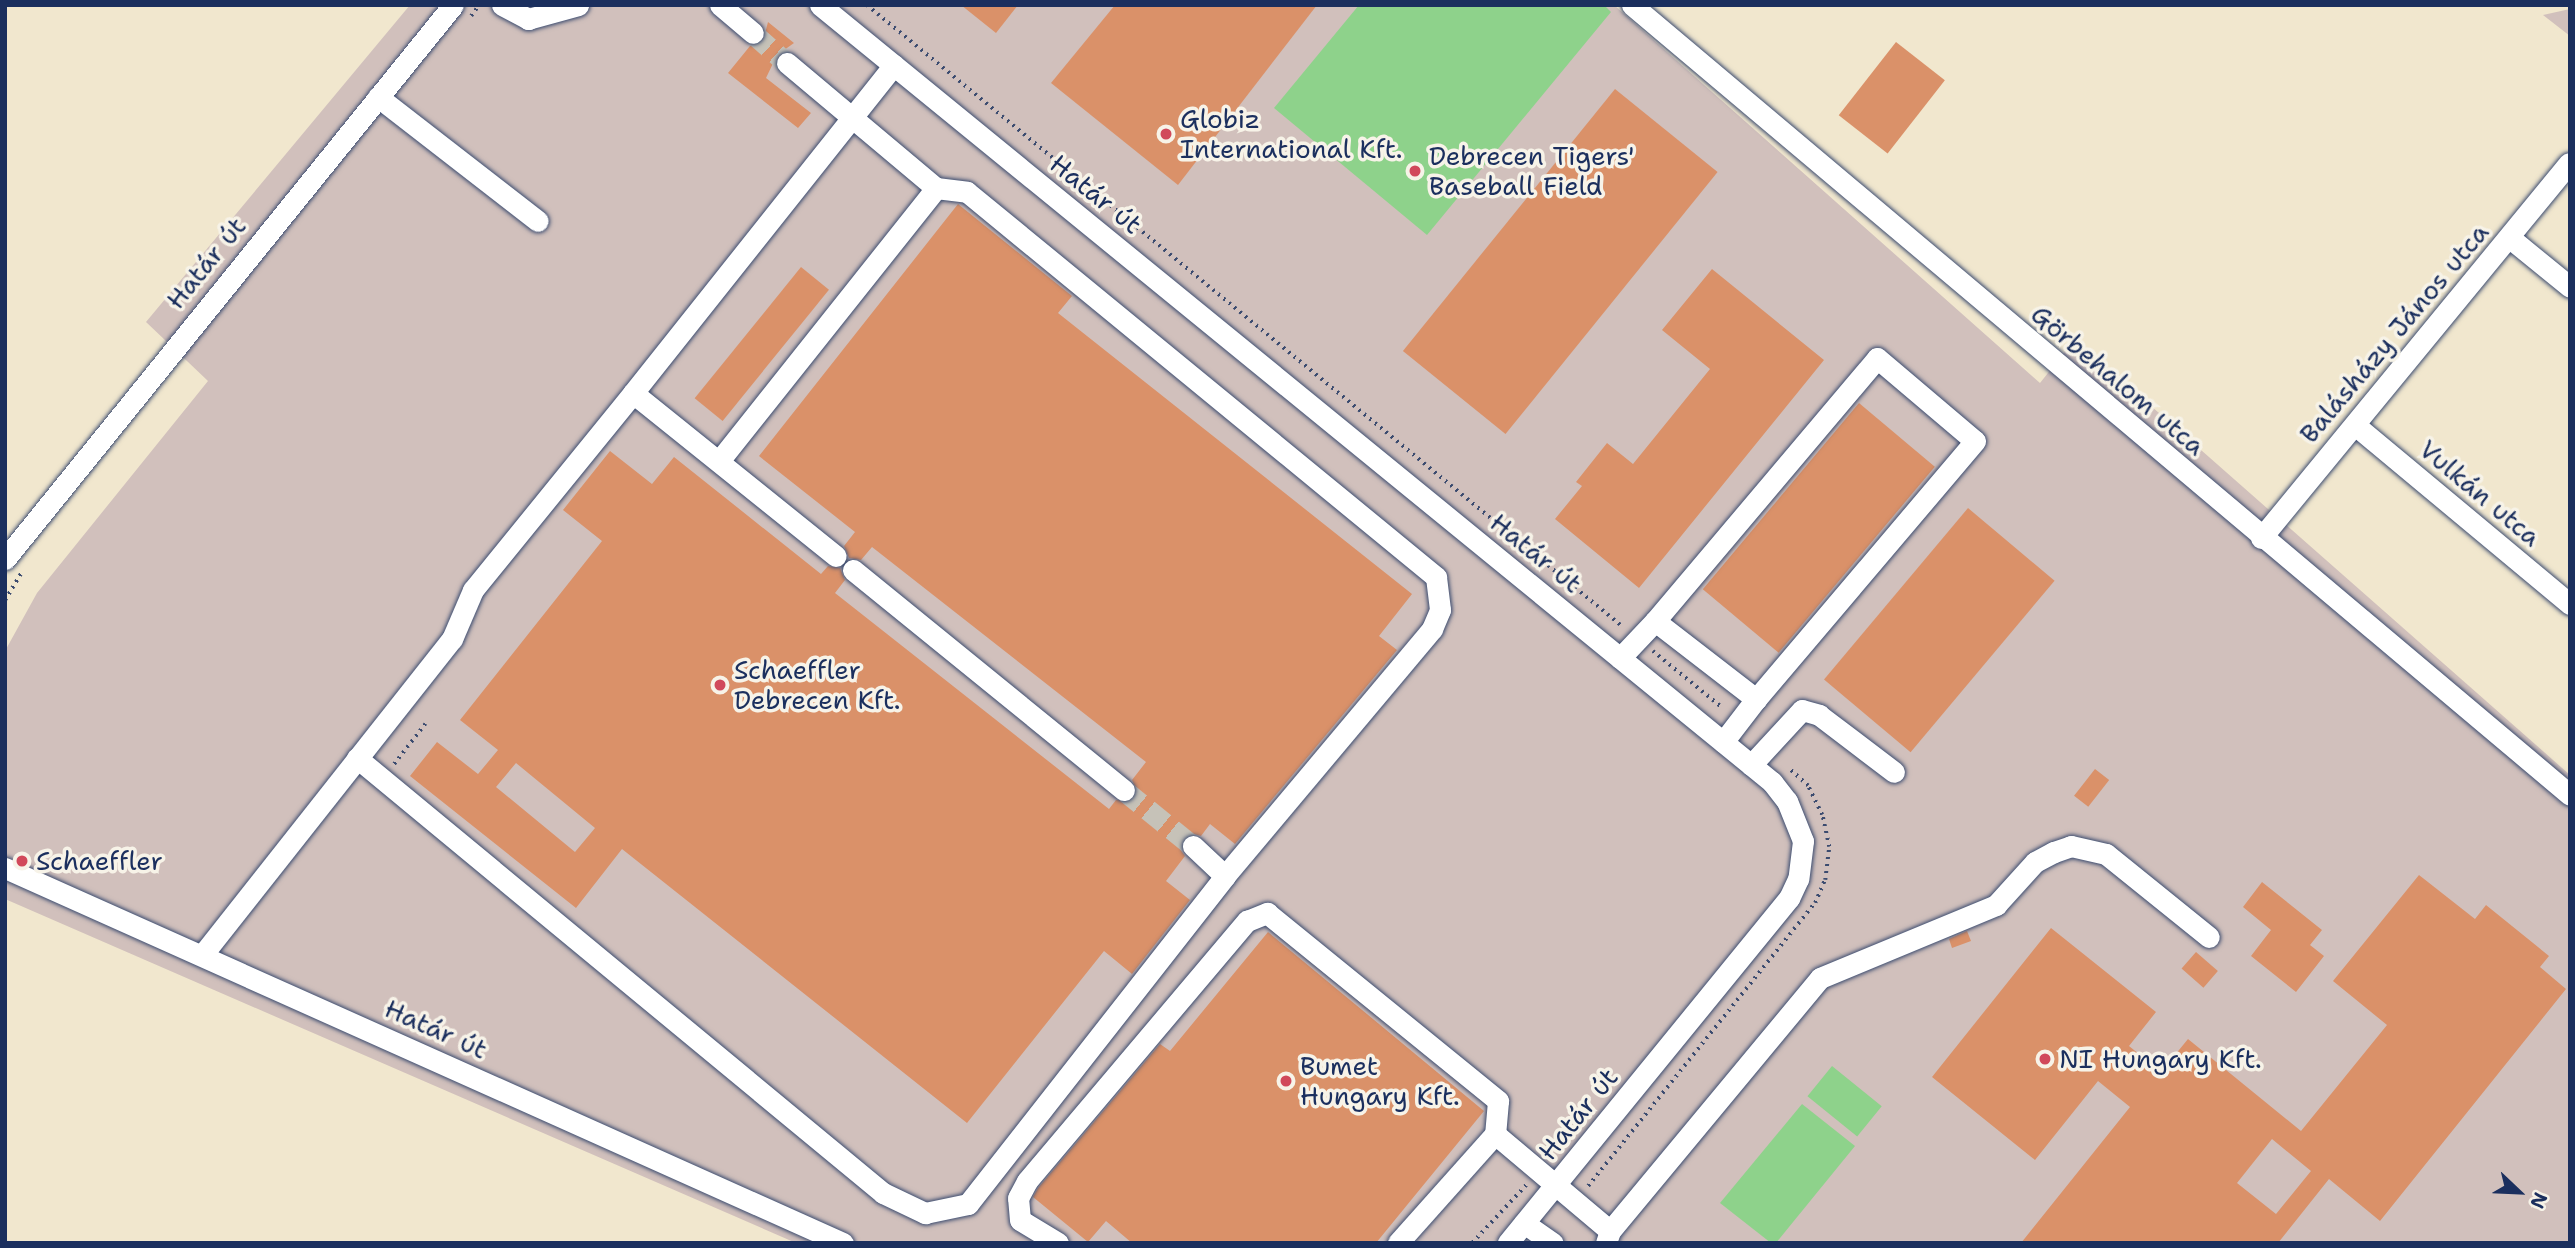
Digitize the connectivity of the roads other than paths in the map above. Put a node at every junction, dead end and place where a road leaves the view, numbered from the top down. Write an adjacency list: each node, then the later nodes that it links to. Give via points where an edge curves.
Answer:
1 (453, 5): 10 (street, Határ út)
2 (502, 5): 3 (street, via 528,19)
3 (578, 5)
4 (720, 5): 7 (street)
5 (821, 5): 9 (street, Határ út)
6 (1632, 5): 20 (street, Görbehalom utca)
7 (752, 33)
8 (787, 63): 11 (street)
9 (894, 65): 11 (street); 26 (street, Határ út)
10 (378, 97): 14 (street); 22 (street, Határ út)
11 (851, 117): 13 (street); 17 (street)
12 (2568, 163): 15 (street, Balásházy János utca)
13 (936, 188): 19 (street); 36 (street, via 967,192 1436,577 1440,610 1432,629)
14 (538, 221)
15 (2510, 238): 16 (street); 18 (street, Balásházy János utca)
16 (2570, 287)
17 (633, 393): 19 (street); 29 (street, via 473,590 452,639)
18 (2354, 425): 20 (street, Balásházy János utca); 24 (street, Vulkán utca)
19 (719, 461): 21 (street)
20 (2261, 538): 33 (street, Görbehalom utca)
21 (836, 556)
22 (5, 559)
23 (853, 570): 32 (street)
24 (2570, 604)
25 (1655, 621): 26 (street); 27 (street); 27 (street, via 1877,358 1975,441)
26 (1620, 658): 28 (street, Határ út)
27 (1756, 699): 28 (street)
28 (1723, 742): 30 (street, Határ út)
29 (357, 758): 36 (street, via 883,1192 925,1213 968,1204); 38 (street)
30 (1751, 765): 31 (street, via 1802,710 1819,715); 40 (street, Határ út, via 1772,782 1798,822 1802,860 1789,898)
31 (1894, 772)
32 (1124, 790)
33 (2570, 795)
34 (1193, 846): 36 (street)
35 (5, 868): 38 (street, Határ út)
36 (1225, 876)
37 (2210, 937): 42 (street, via 2106,854 2071,846 2054,852 2035,862 1996,905 1819,978)
38 (203, 954): 43 (street, Határ út)
39 (1495, 1134): 40 (street); 44 (street, via 1498,1101 1267,913 1247,921 1027,1181 1018,1198 1020,1220 1028,1229); 45 (street)
40 (1556, 1184): 41 (street, Határ út); 42 (street)
41 (1524, 1223): 46 (street, Határ út); 47 (street)
42 (1608, 1237)
43 (843, 1243)
44 (1058, 1243)
45 (1398, 1243)
46 (1508, 1243)
47 (1553, 1243)

